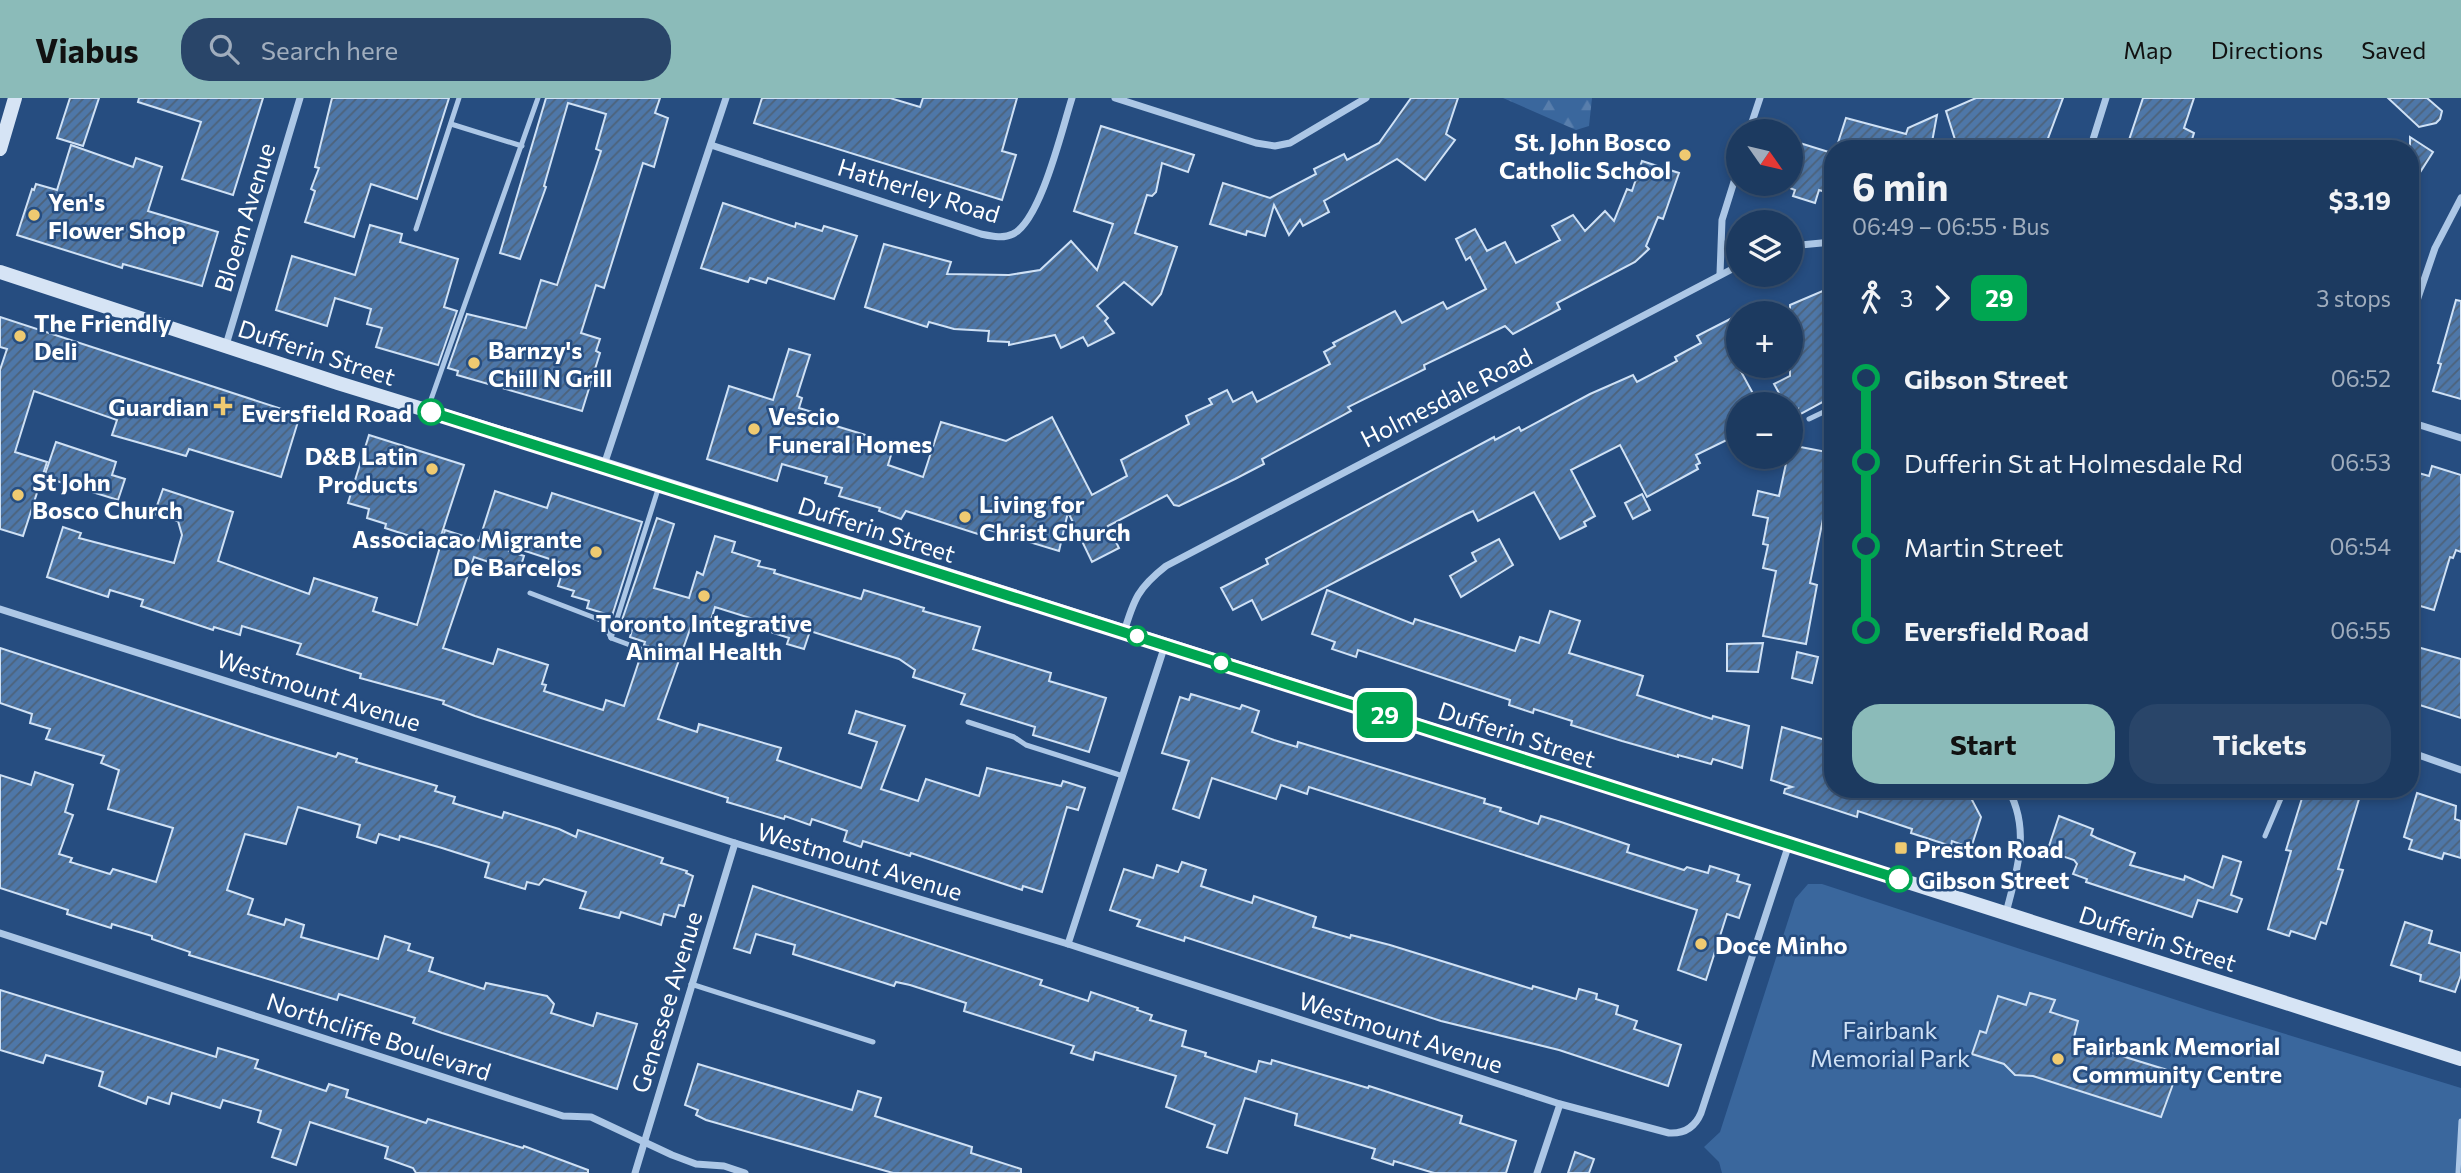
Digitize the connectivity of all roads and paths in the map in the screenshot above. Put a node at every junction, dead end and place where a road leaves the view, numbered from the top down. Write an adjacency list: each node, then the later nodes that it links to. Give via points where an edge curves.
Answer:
1 (15, 98): 11 (main road)
2 (300, 98): 27 (street, Bloem Avenue)
3 (459, 98): 13 (lane)
4 (538, 98): 16 (lane)
5 (726, 98): 15 (street)
6 (1072, 98): 15 (street, Hatherley Road, via 1030,218 1005,236 981,234)
7 (1115, 98): 8 (street, via 1275,146 1290,143)
8 (1366, 98)
9 (1760, 98): 12 (street)
10 (2106, 98): 14 (street)
11 (5, 117): 17 (main road)
12 (1753, 119)
13 (451, 124): 16 (lane); 20 (lane)
14 (2093, 140)
15 (711, 145): 33 (street)
16 (522, 146): 28 (lane)
17 (0, 149)
18 (1730, 196): 25 (street, via 1722,220)
19 (2461, 198): 26 (street, via 2435,248)
20 (416, 229)
21 (1824, 243): 22 (street)
22 (1803, 245)
23 (1726, 271): 25 (street, Holmesdale Road)
24 (0, 272): 27 (main road, Dufferin Street)
25 (1720, 274): 37 (street, Holmesdale Road, via 1166,566 1134,597)
26 (2419, 295)
27 (225, 347): 28 (main road, Dufferin Street)
28 (427, 411): 33 (main road, Dufferin Street)
29 (1824, 412): 30 (lane)
30 (1809, 419)
31 (2419, 425): 32 (street)
32 (2461, 438)
33 (604, 465): 34 (main road, Dufferin Street)
34 (660, 484): 37 (main road, Dufferin Street); 38 (lane)
35 (530, 593): 38 (lane, via 603,621)
36 (0, 609): 48 (street, Westmount Avenue)
37 (1124, 632): 39 (main road, Dufferin Street)
38 (611, 638): 40 (lane)
39 (1165, 645): 44 (street); 49 (main road, Dufferin Street)
40 (654, 654)
41 (968, 722): 44 (lane)
42 (2419, 755): 43 (street)
43 (2461, 770)
44 (1124, 776): 52 (street)
45 (2012, 798): 50 (street, via 2022,845)
46 (2281, 798): 47 (lane)
47 (2265, 836)
48 (735, 843): 52 (street, Westmount Avenue); 53 (street, Genessee Avenue)
49 (1789, 844): 50 (main road, Dufferin Street); 56 (street, Westmount Avenue, via 1702,1113 1691,1128 1669,1133)
50 (2006, 913): 55 (main road, Dufferin Street)
51 (0, 933): 58 (street, Northcliffe Boulevard, via 563,1116 591,1118)
52 (1068, 944): 56 (street, Westmount Avenue)
53 (691, 984): 54 (lane); 58 (street, Genessee Avenue)
54 (873, 1042)
55 (2461, 1059)
56 (1560, 1104): 61 (street)
57 (2461, 1121): 62 (lane)
58 (645, 1141): 59 (street, Genessee Avenue); 60 (street, Northcliffe Boulevard, via 696,1164)
59 (635, 1173)
60 (745, 1173)
61 (1537, 1173)
62 (2458, 1173)

